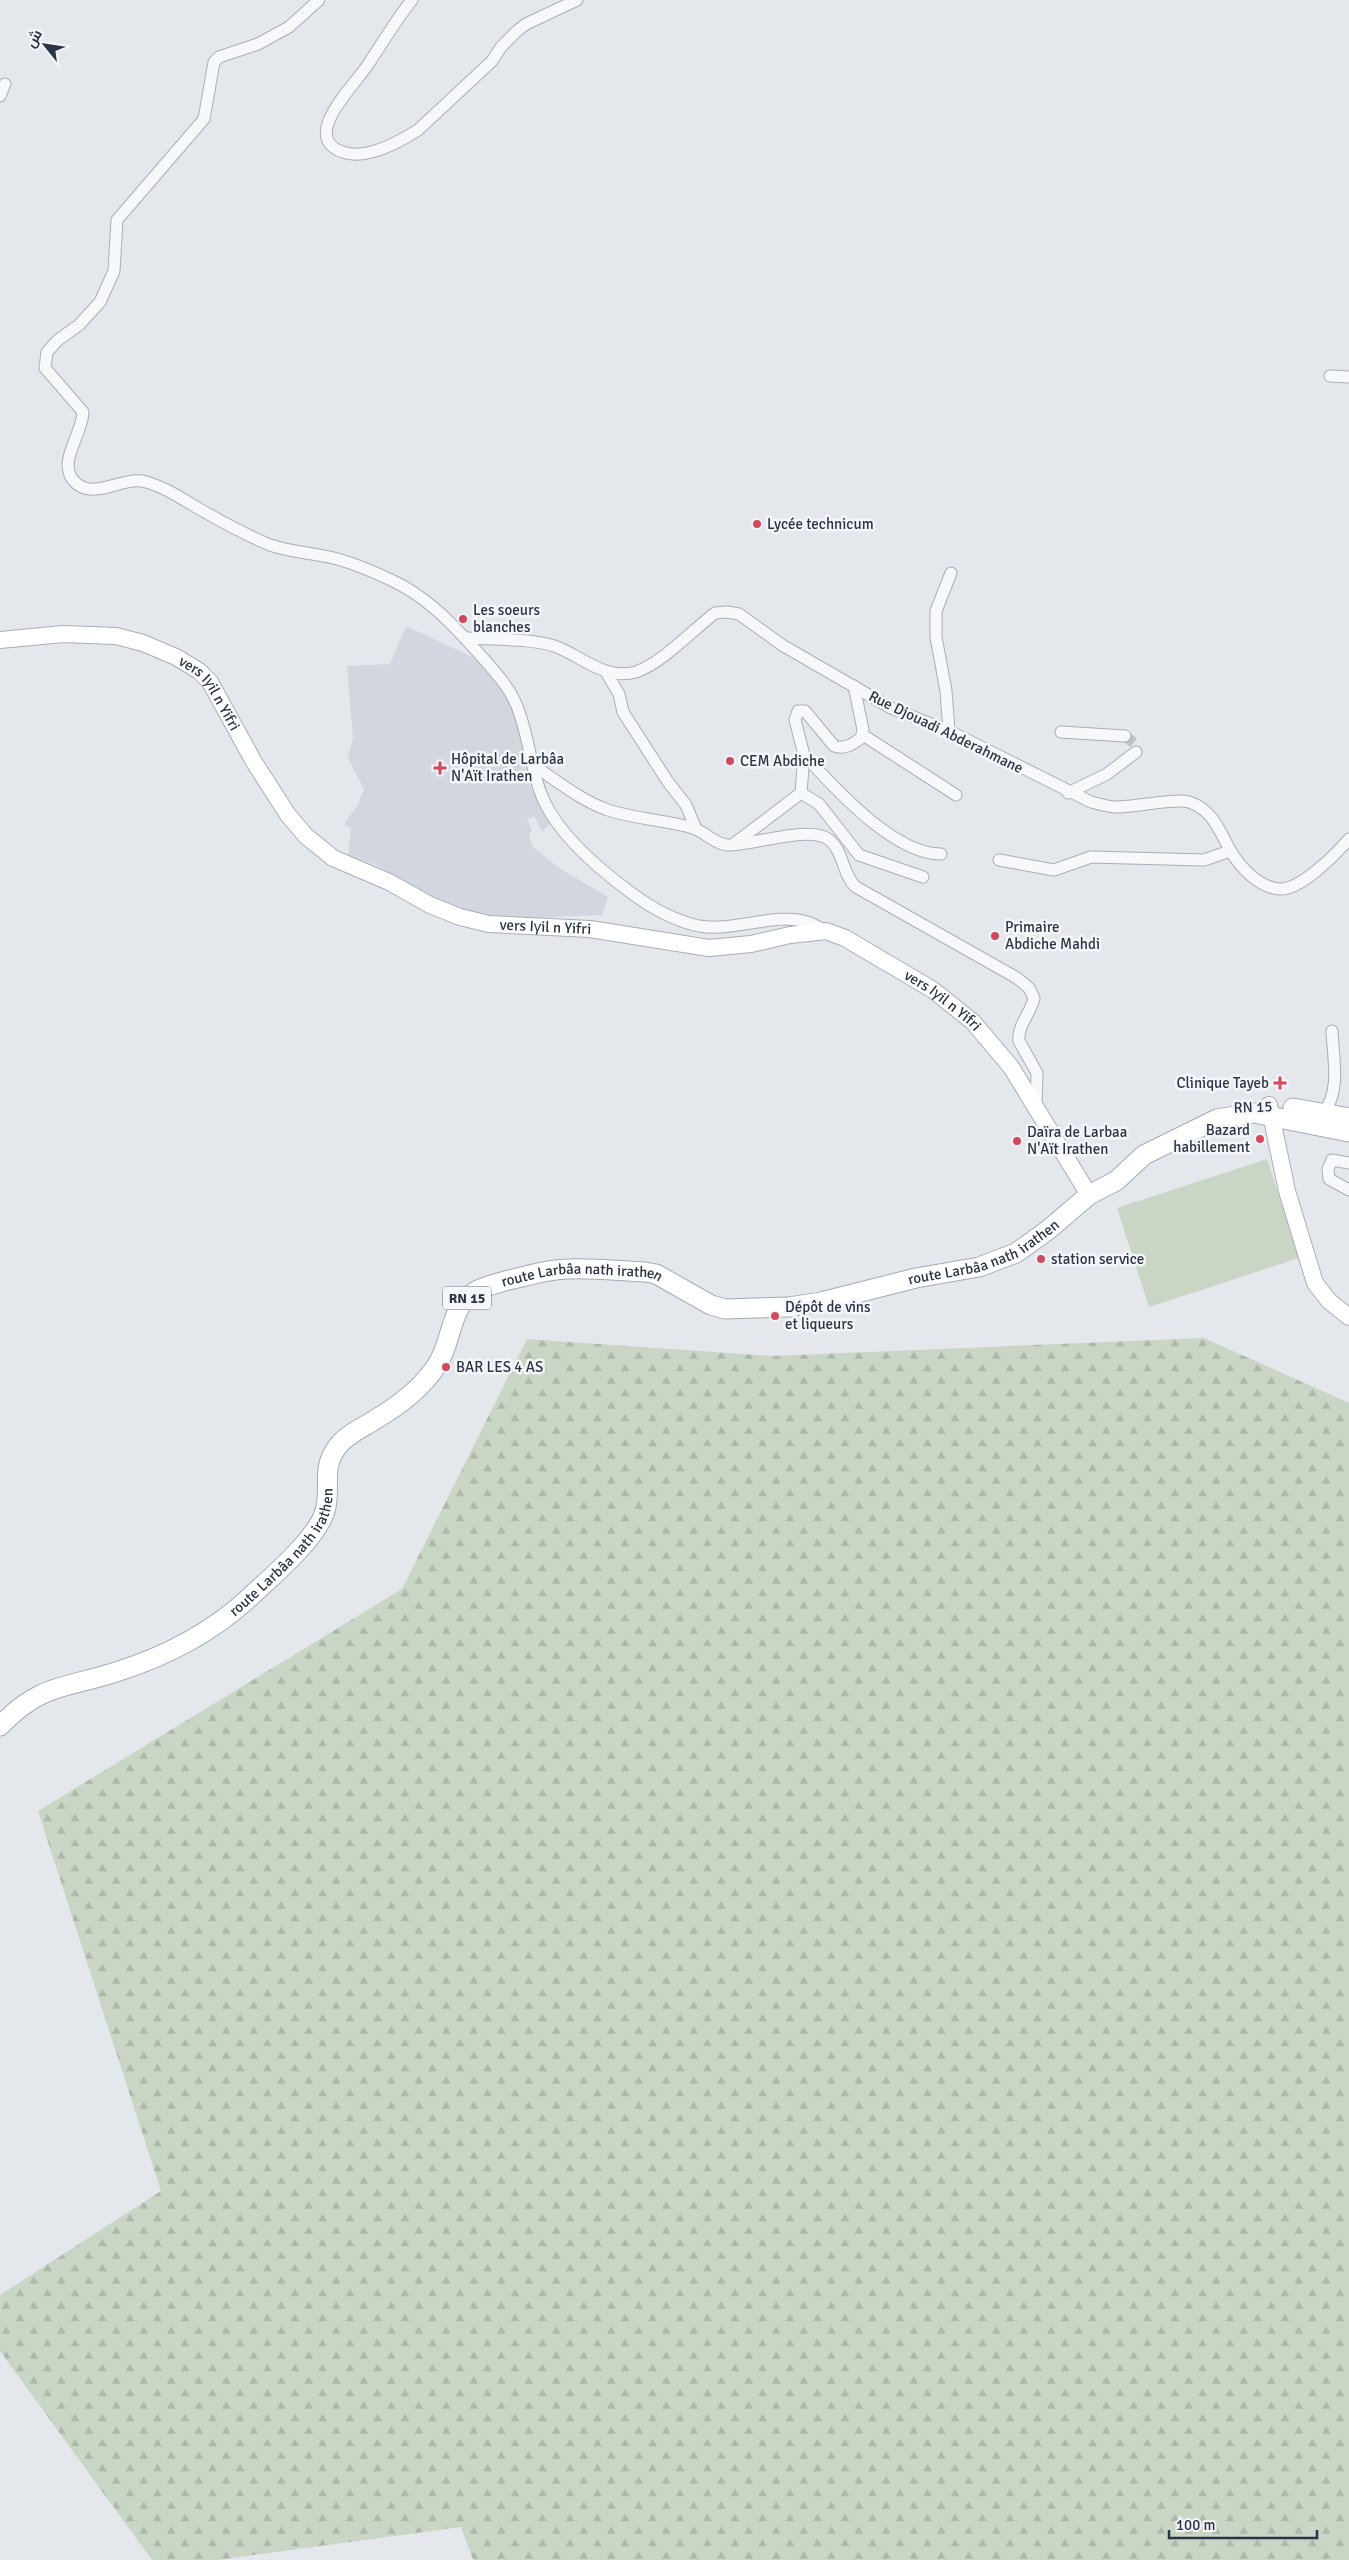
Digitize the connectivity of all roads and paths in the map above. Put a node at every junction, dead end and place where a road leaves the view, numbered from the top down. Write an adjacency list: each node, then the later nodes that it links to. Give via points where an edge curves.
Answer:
1 (319, 0): 9 (street, via 289,27 214,62 204,119 117,220 114,271 100,302 79,325 58,340 47,352 45,361 45,368 83,412 82,425 67,468 80,487 91,490 124,481 145,481 274,546 341,560 391,579 436,607)
2 (412, 0): 3 (street, via 335,106 327,139 337,151 364,153 406,138 492,62 517,31)
3 (577, 0)
4 (5, 84): 5 (street)
5 (0, 96)
6 (1330, 376): 7 (street)
7 (1349, 377)
8 (951, 573): 13 (street, via 936,611 936,637 946,691)
9 (467, 638): 11 (street, Rue Djouadi Abderahmane, via 554,646); 19 (street, via 516,702)
10 (0, 640): 30 (main road, vers Iγil n Yifri, via 63,634 116,636 176,657 210,682 254,762 288,815 306,836 333,858 460,917 489,924 590,929 708,948)
11 (606, 672): 12 (street, Rue Djouadi Abderahmane, via 636,672 653,663 715,613 727,612 749,620 782,645); 23 (street, via 619,694 623,712 686,806)
12 (854, 686): 13 (street, Rue Djouadi Abderahmane, via 891,708); 15 (street)
13 (949, 731): 20 (street, Rue Djouadi Abderahmane)
14 (1061, 732): 16 (street)
15 (863, 735): 18 (street, via 840,748 834,746 800,709 795,720); 22 (street)
16 (1125, 736)
17 (1136, 752): 20 (street, via 1107,774)
18 (804, 755): 21 (street); 27 (street, via 864,816 914,848 927,854)
19 (533, 765): 23 (street, via 574,793 610,810); 30 (street, via 539,790 557,824 631,893 672,917 701,926 806,921)
20 (1068, 792): 26 (street, Rue Djouadi Abderahmane, via 1090,802 1115,807 1188,801 1204,809 1216,822)
21 (800, 793): 25 (street); 29 (street, via 819,804 859,856)
22 (956, 795)
23 (696, 829): 25 (street, via 720,843)
24 (1349, 839): 26 (street, Rue Djouadi Abderahmane, via 1332,858 1298,884 1281,890 1264,885 1248,873)
25 (734, 844): 32 (street, via 797,835 828,838 839,854 849,881 856,887 1023,983 1034,998 1018,1035 1037,1074)
26 (1230, 850): 28 (street, via 1204,860 1091,857 1054,870)
27 (941, 854)
28 (999, 860)
29 (923, 877)
30 (826, 931): 32 (main road, vers Iγil n Yifri, via 845,938 933,990 973,1022 1011,1066)
31 (1332, 1031): 34 (street, via 1334,1088 1332,1101)
32 (1036, 1104): 39 (main road, vers Iγil n Yifri)
33 (1270, 1110): 34 (main road, RN 15); 36 (main road, RN 15); 39 (main road, RN 15, via 1217,1119 1144,1155 1116,1180); 40 (main road, via 1287,1191 1315,1283 1329,1301)
34 (1324, 1112): 35 (main road, RN 15)
35 (1349, 1118)
36 (1349, 1132)
37 (1349, 1163): 38 (street, via 1332,1160 1328,1169 1329,1179)
38 (1349, 1190)
39 (1093, 1193): 41 (main road, route Larbâa nath irathen / RN 15, via 1042,1235 997,1262 821,1302 789,1307 725,1309 711,1305 656,1274 567,1268 521,1277 476,1291 460,1304 443,1354 420,1386 394,1408 339,1443 326,1472 327,1497 320,1522 302,1546 248,1598 221,1620 178,1647 117,1672 46,1690 20,1706)
40 (1349, 1317)
41 (0, 1726)

